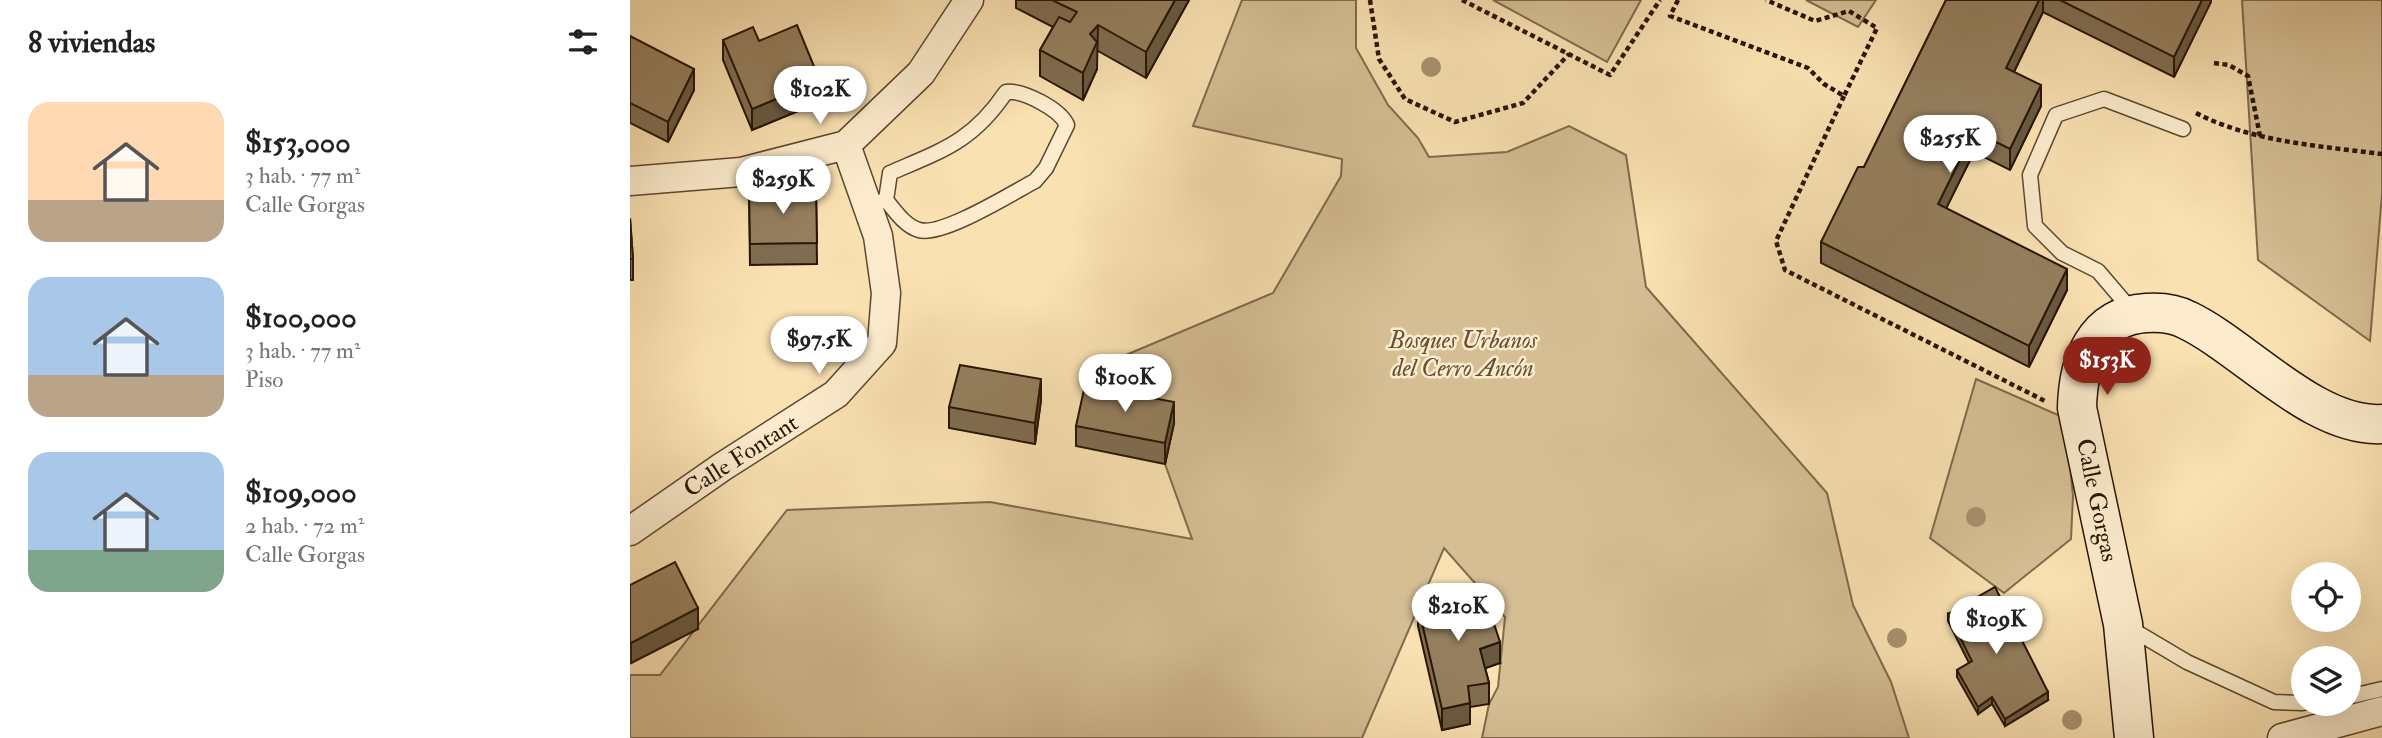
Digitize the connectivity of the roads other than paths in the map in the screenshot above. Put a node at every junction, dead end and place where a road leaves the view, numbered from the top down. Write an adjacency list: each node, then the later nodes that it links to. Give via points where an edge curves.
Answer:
1 (968, 0): 3 (street, via 921,73)
2 (2183, 129): 6 (lane, via 2104,99 2056,115 2030,175 2035,226 2062,253 2098,271)
3 (846, 145): 4 (street, via 741,172); 5 (street, Calle Fontant)
4 (630, 181)
5 (877, 203): 5 (lane, via 919,230 937,230 1035,181 1067,125 1063,116 1019,90 1006,92 989,118 965,139 890,173); 8 (street, Calle Fontant, via 886,293 882,343 836,394)
6 (2134, 313): 7 (street, Calle Gorgas, via 2164,312 2188,320 2302,397); 9 (street, Calle Gorgas, via 2110,323 2091,344 2079,376 2077,408)
7 (2379, 426)
8 (630, 531)
9 (2123, 624): 12 (lane, via 2188,662 2274,702); 14 (street, Calle Gorgas)
10 (2382, 689): 11 (lane)
11 (2361, 693)
12 (2291, 703)
13 (2382, 711): 15 (street)
14 (2134, 738)
15 (2281, 738)

